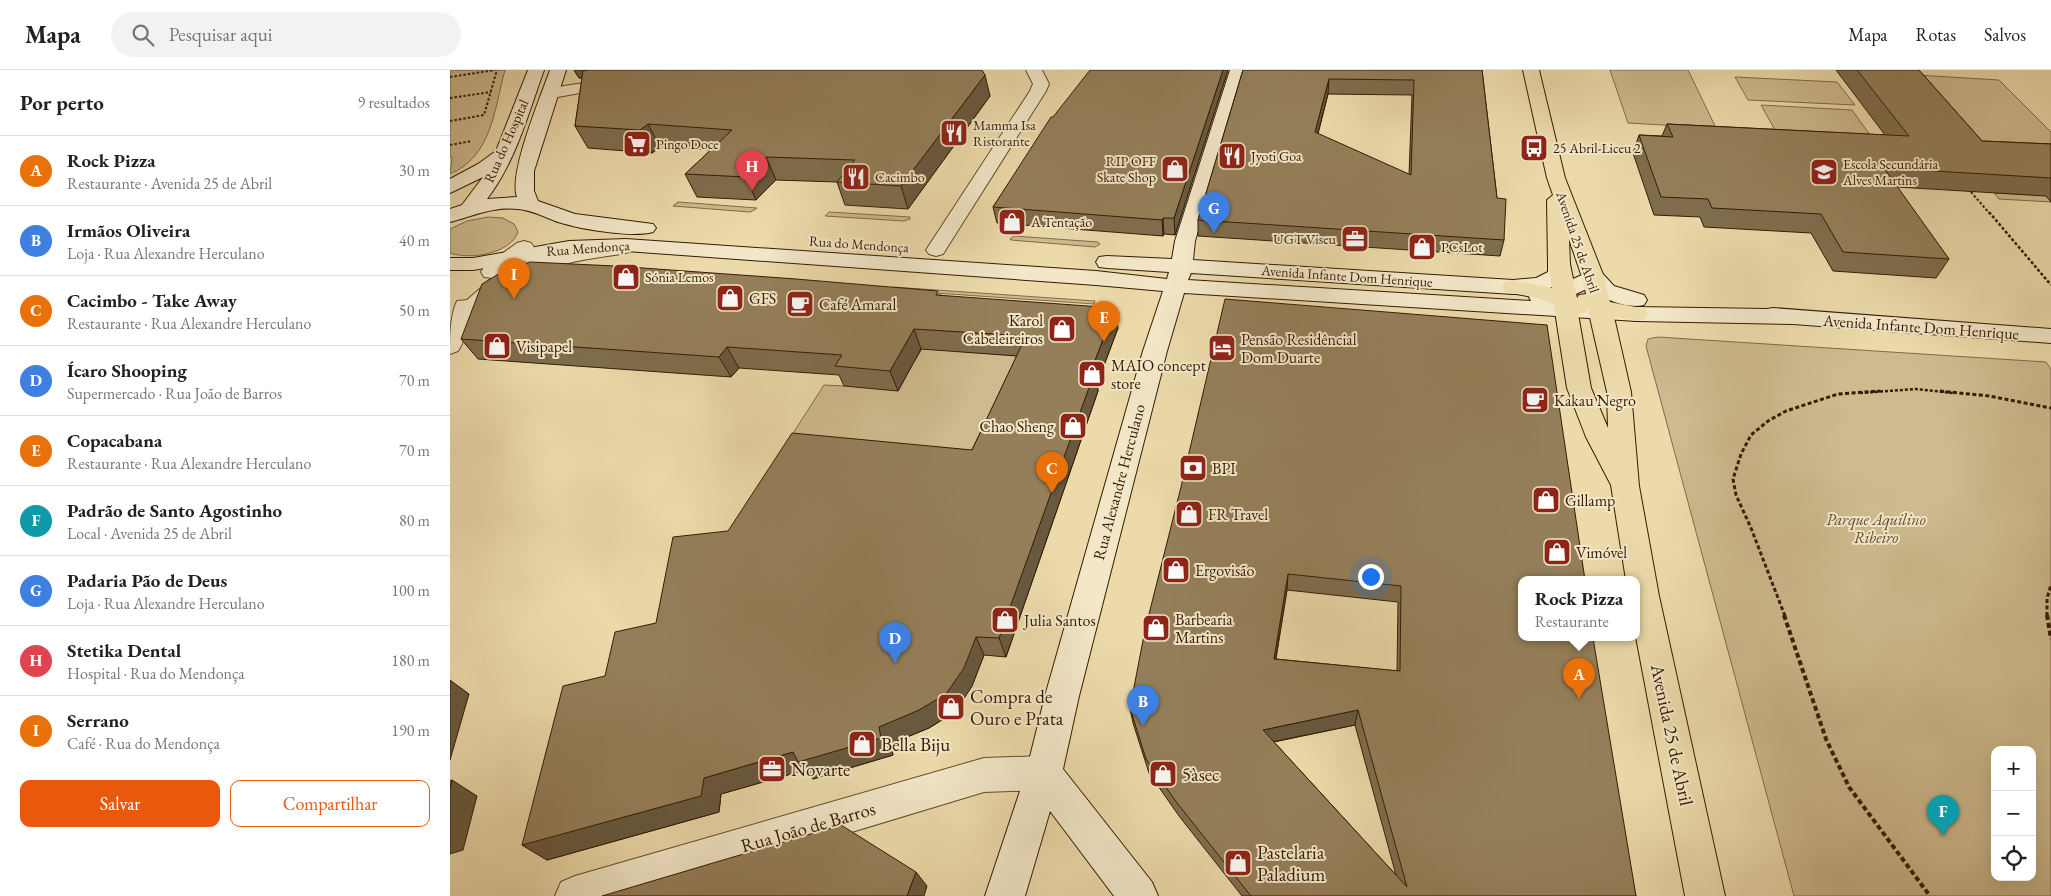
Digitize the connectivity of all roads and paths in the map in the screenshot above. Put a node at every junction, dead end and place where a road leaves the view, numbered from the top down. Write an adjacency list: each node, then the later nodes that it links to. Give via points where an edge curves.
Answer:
1 (496, 70): 8 (path); 11 (path)
2 (536, 70): 16 (main road, Rua do Hospital)
3 (558, 70): 10 (main road, Rua do Hospital)
4 (566, 70): 10 (main road, Rua do Hospital)
5 (1034, 70): 23 (main road, via 1041,84 1038,90)
6 (1238, 70): 27 (main road, Rua Alexandre Herculano, via 1185,241)
7 (1531, 70): 17 (main road, Avenida 25 de Abril)
8 (450, 77)
9 (596, 86): 10 (main road)
10 (553, 90): 20 (main road, Rua do Hospital, via 525,170 524,190)
11 (491, 92): 12 (path); 13 (path, via 484,115)
12 (450, 98)
13 (450, 121)
14 (477, 140): 15 (path)
15 (450, 144)
16 (505, 152): 18 (main road, via 485,168); 21 (main road, Rua do Hospital, via 490,182)
17 (1556, 178): 26 (main road, Avenida 25 de Abril); 32 (main road, Avenida 25 de Abril)
18 (450, 187)
19 (1971, 192): 29 (path)
20 (535, 207): 21 (main road, Rua do Mendonça, via 495,203); 23 (main road, Rua do Mendonça, via 555,216 594,224); 24 (main road, Rua do Hospital, via 547,219 546,226 537,238)
21 (456, 214)
22 (644, 246): 24 (main road, Rua Mendonça, via 593,245); 28 (main road, Rua do Mendonça); 34 (main road, Rua do Mendonça, via 601,250 540,264 511,276)
23 (936, 250): 27 (main road, Rua do Mendonça)
24 (517, 252): 25 (main road, Rua Mendonça, via 473,264); 34 (main road, via 476,290 463,310)
25 (450, 264)
26 (1559, 264): 30 (main road, Avenida Infante Dom Henrique, via 1559,274 1550,280); 32 (main road, Avenida 25 de Abril)
27 (1178, 276): 28 (main road, Rua do Mendonça); 30 (main road, Avenida Infante Dom Henrique, via 1190,280 1228,276 1331,283 1396,279); 31 (main road, Avenida Infante Dom Henrique); 35 (main road, Rua Alexandre Herculano)
28 (1073, 278): 35 (main road, Rua do Mendonça, via 1131,291 1151,308)
29 (2051, 285)
30 (1513, 286): 32 (main road)
31 (1238, 290): 32 (main road, Avenida Infante Dom Henrique, via 1332,296); 35 (main road, via 1204,300)
32 (1578, 302): 33 (main road, Avenida Infante Dom Henrique); 33 (main road, via 1611,319); 39 (main road, Avenida 25 de Abril, via 1619,392); 39 (main road, Avenida 25 de Abril, via 1570,334 1579,388 1599,437)
33 (1636, 307): 36 (main road, Avenida Infante Dom Henrique)
34 (454, 314): 37 (main road)
35 (1162, 327): 42 (main road, Rua Alexandre Herculano)
36 (2051, 336)
37 (450, 346)
38 (2051, 408): 47 (path, via 1989,396 1916,388 1838,394 1806,403 1768,421 1752,435 1741,454 1733,479 1736,495 1781,605 1826,740 1849,787)
39 (1625, 486): 46 (main road, Avenida 25 de Abril, via 1644,596)
40 (2051, 585): 41 (path, via 2047,617)
41 (2051, 639)
42 (1044, 773): 43 (main road, Rua João de Barros, via 984,775); 44 (main road, Rua Alexandre Herculano); 45 (main road)
43 (576, 896)
44 (1005, 896)
45 (1138, 896)
46 (1706, 896)
47 (1930, 896)

